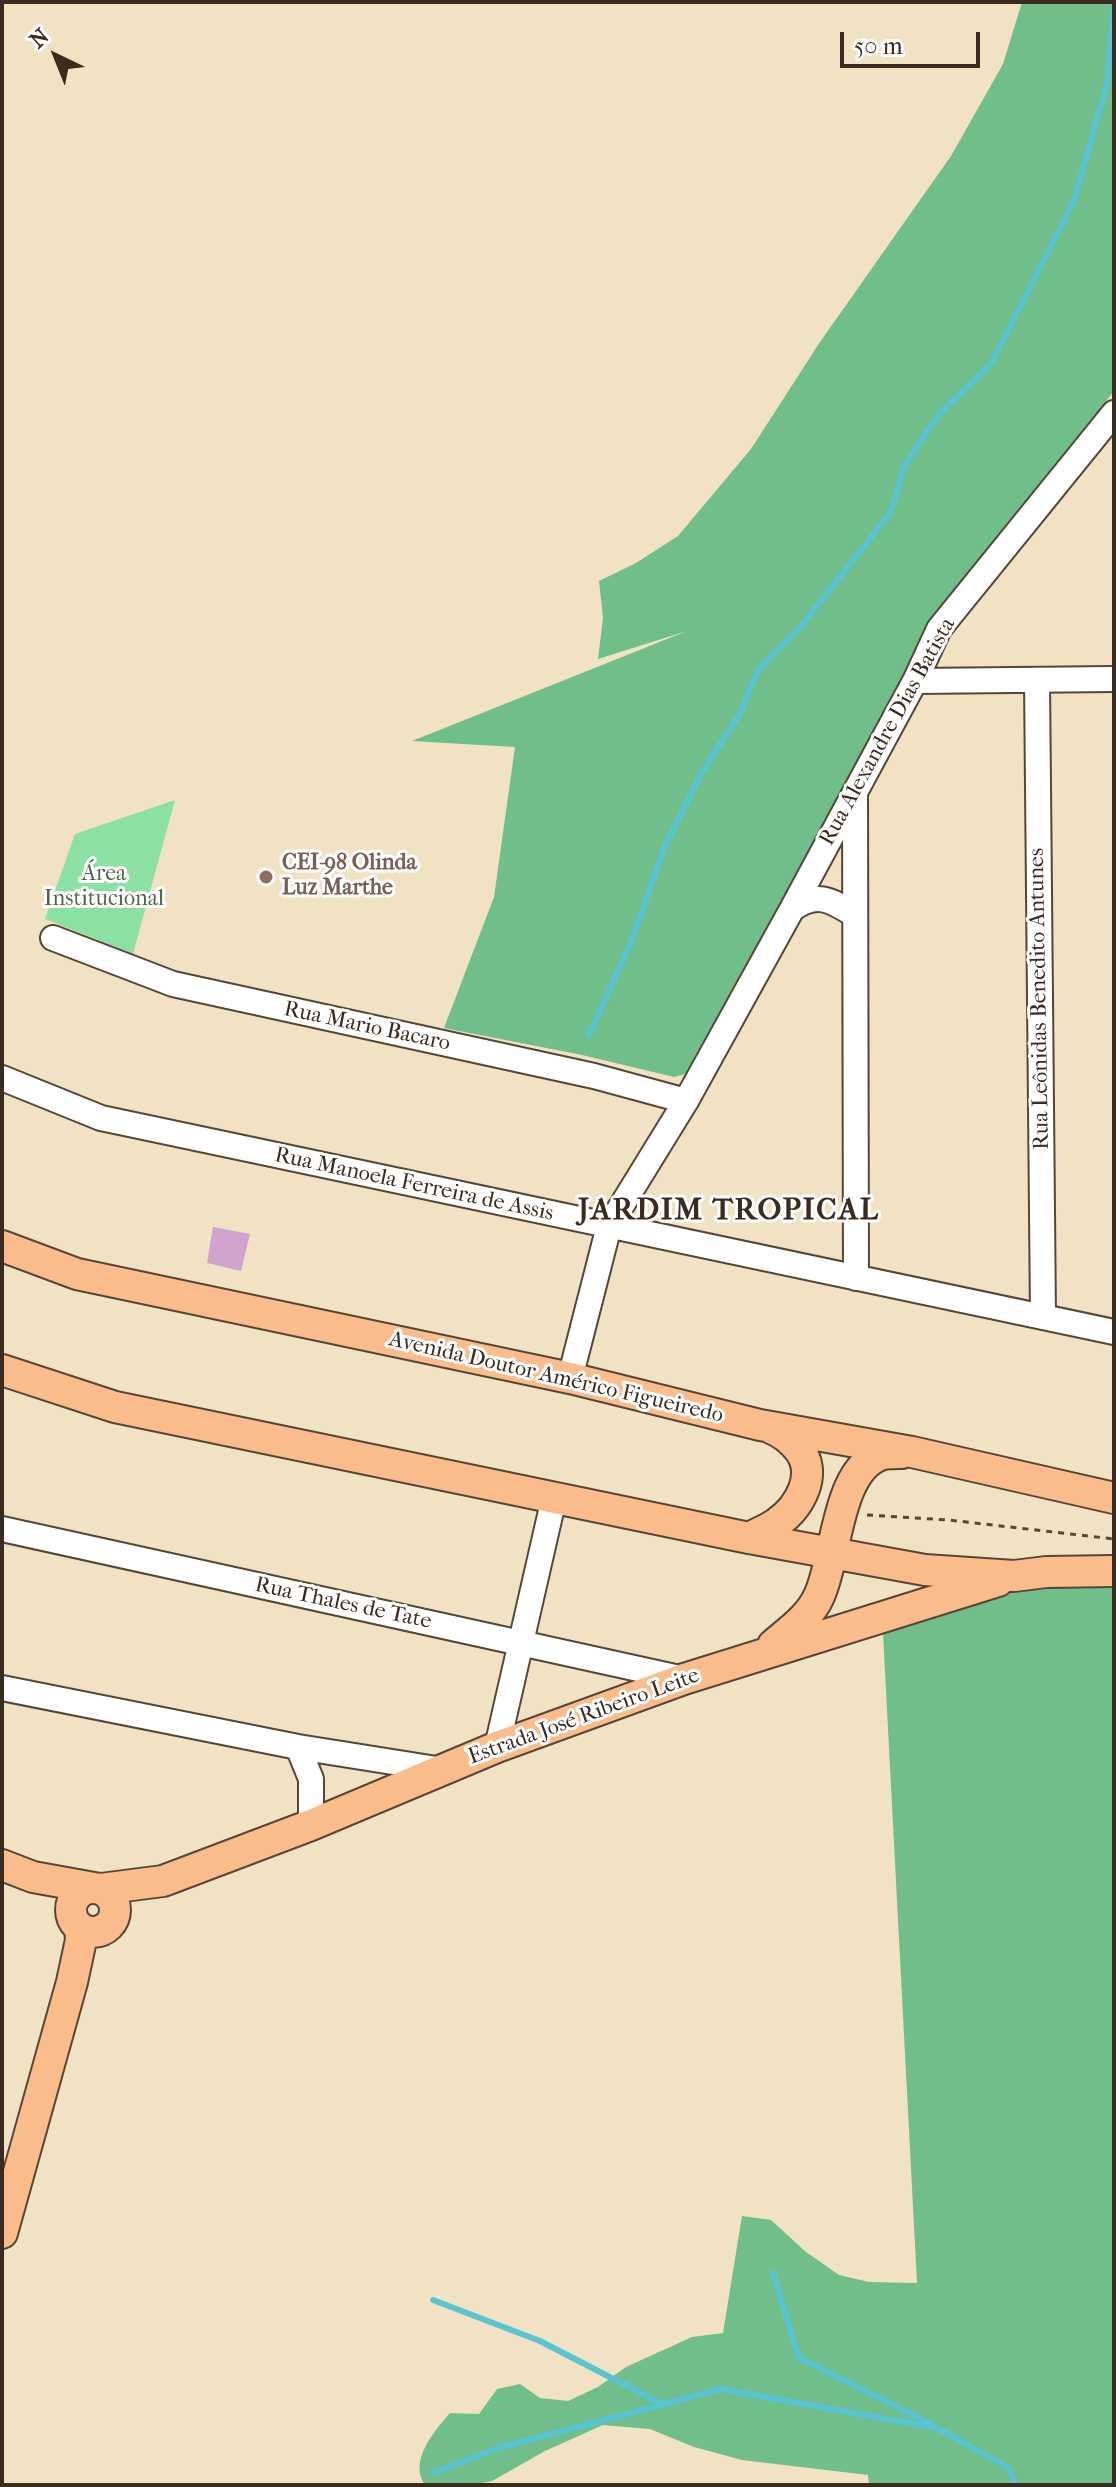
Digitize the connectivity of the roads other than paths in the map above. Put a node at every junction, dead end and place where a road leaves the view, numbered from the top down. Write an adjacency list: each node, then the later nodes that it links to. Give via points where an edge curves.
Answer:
1 (1114, 413): 4 (street, Rua Alexandre Dias Batista, via 939,629)
2 (1114, 679): 3 (street)
3 (1037, 680): 4 (street); 14 (street, Rua Leônidas Benedito Antunes)
4 (915, 681): 5 (street, Rua Alexandre Dias Batista)
5 (855, 790): 6 (street, Rua Alexandre Dias Batista); 7 (street)
6 (792, 909): 7 (street, via 819,898); 10 (street, Rua Alexandre Dias Batista)
7 (855, 915): 13 (street)
8 (53, 938): 10 (street, Rua Mario Bacaro, via 173,984)
9 (2, 1078): 11 (street, Rua Manoela Ferreira de Assis, via 101,1118)
10 (686, 1101): 11 (street, Rua Alexandre Dias Batista)
11 (609, 1226): 13 (street, Rua Manoela Ferreira de Assis); 17 (street, Rua Alexandre Dias Batista)
12 (2, 1246): 17 (main road, Avenida Doutor Américo Figueiredo, via 77,1274)
13 (856, 1278): 14 (street, Rua Manoela Ferreira de Assis)
14 (1043, 1317): 15 (street, Rua Manoela Ferreira de Assis)
15 (1114, 1332)
16 (2, 1370): 21 (main road, via 115,1407)
17 (570, 1378): 18 (main road, Avenida Doutor Américo Figueiredo)
18 (760, 1425): 19 (main road, Avenida Doutor Américo Figueiredo); 24 (main road, via 794,1443 807,1472 790,1511)
19 (912, 1452): 20 (main road, via 881,1454); 22 (main road, Avenida Doutor Américo Figueiredo)
20 (851, 1486): 25 (main road); 26 (main road, via 856,1529)
21 (554, 1498): 24 (main road); 29 (street)
22 (1114, 1498)
23 (2, 1529): 29 (street, Rua Thales de Tate)
24 (749, 1538): 25 (main road)
25 (832, 1551): 26 (main road); 30 (main road, via 815,1604)
26 (882, 1561): 28 (main road, via 925,1570)
27 (1114, 1571): 28 (main road)
28 (1014, 1576): 30 (main road, Estrada José Ribeiro Leite)
29 (521, 1644): 31 (street, Rua Thales de Tate); 34 (street)
30 (764, 1653): 31 (main road, Estrada José Ribeiro Leite)
31 (684, 1679): 34 (main road, Estrada José Ribeiro Leite)
32 (2, 1688): 33 (street)
33 (298, 1747): 35 (street); 36 (street, via 311,1779)
34 (497, 1747): 35 (main road, Estrada José Ribeiro Leite)
35 (443, 1770): 36 (main road, Estrada José Ribeiro Leite)
36 (311, 1825): 39 (main road, Estrada José Ribeiro Leite)
37 (2, 1865): 38 (main road)
38 (33, 1877): 40 (main road, Estrada José Ribeiro Leite); 41 (main road)
39 (163, 1881): 40 (main road, Estrada José Ribeiro Leite); 41 (main road, Estrada José Ribeiro Leite)
40 (98, 1888): 41 (main road, via 113,1899 115,1913)
41 (86, 1924): 42 (main road, Estrada José Ribeiro Leite, via 94,1943 72,1982)
42 (2, 2233)

